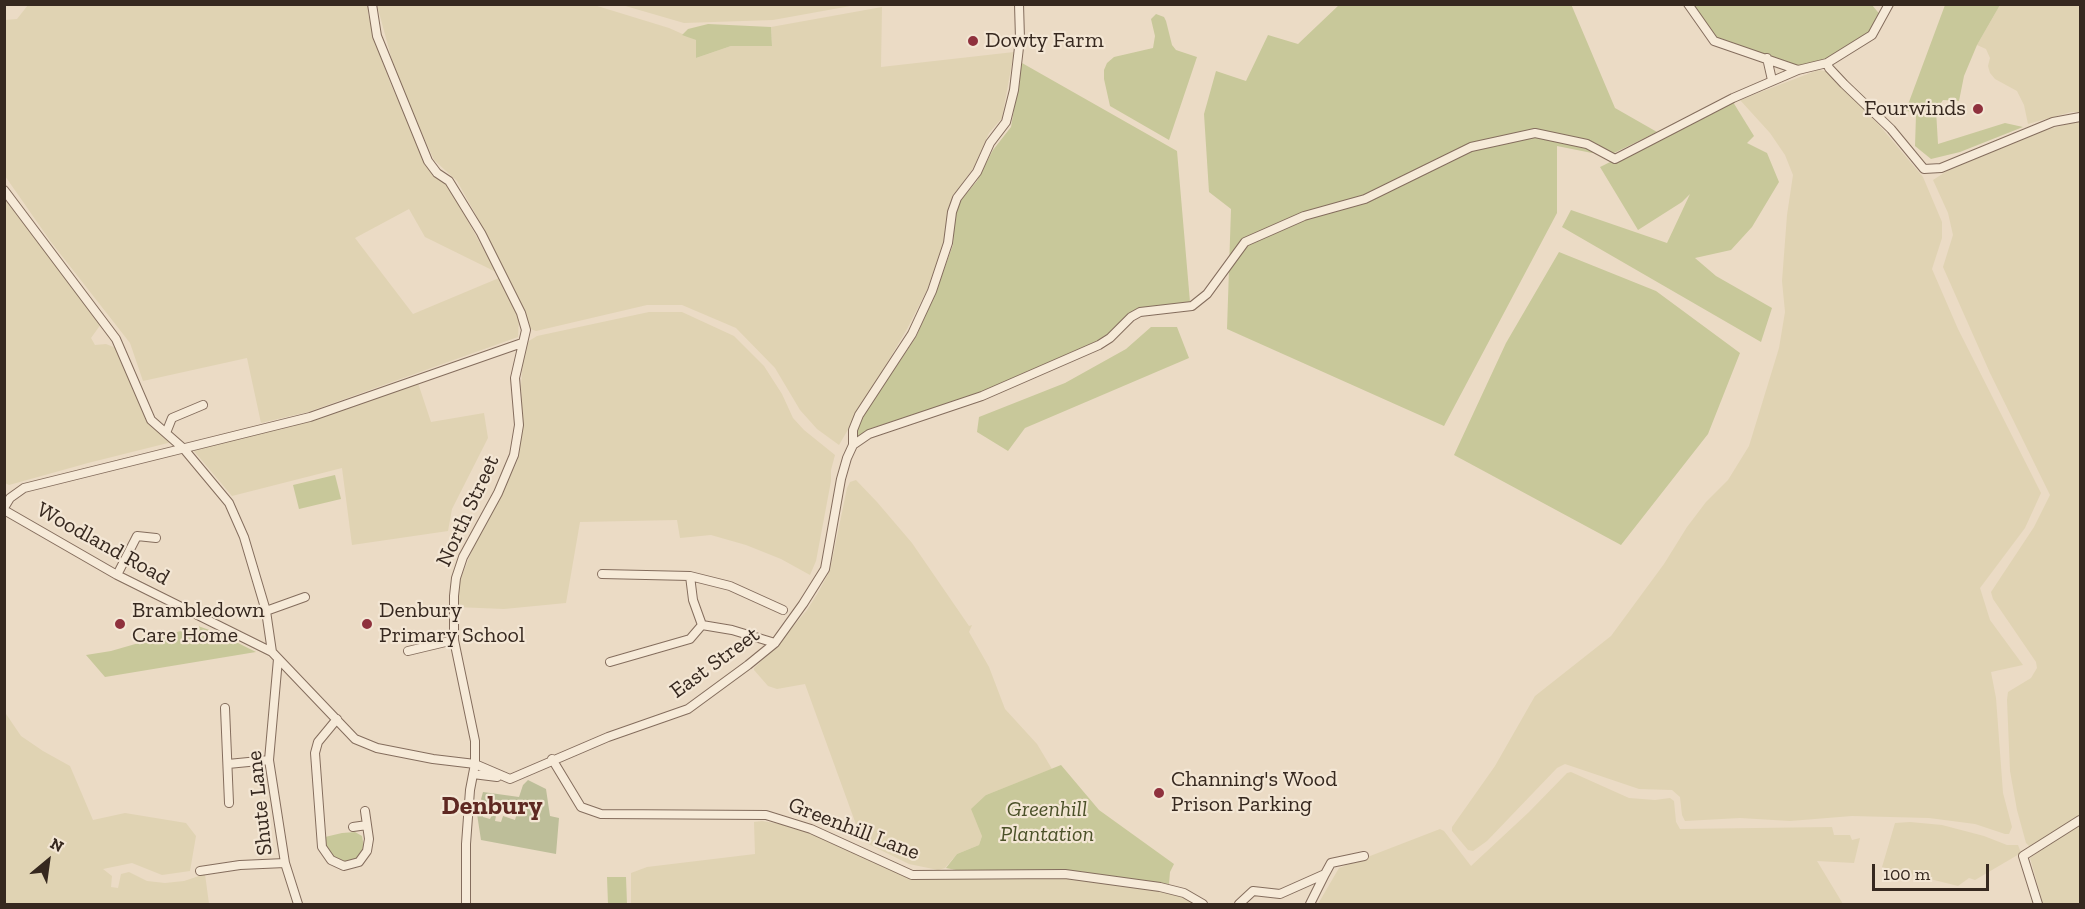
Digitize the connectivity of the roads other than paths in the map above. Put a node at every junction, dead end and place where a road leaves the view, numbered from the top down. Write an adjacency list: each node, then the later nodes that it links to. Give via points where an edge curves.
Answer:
1 (372, 4): 11 (street, North Street, via 377,36 428,161 449,181 481,233 521,313 526,330)
2 (1019, 4): 14 (street, East Street, via 1020,39 1006,122 957,198 932,291 912,334 859,415)
3 (1688, 4): 5 (street, via 1714,41)
4 (1889, 4): 6 (street, via 1872,35)
5 (1767, 58): 7 (street); 8 (street)
6 (1827, 63): 7 (street); 9 (street, via 1924,170 1941,168 2052,122)
7 (1798, 69): 8 (street)
8 (1772, 80): 14 (street, via 1615,159 1587,144 1535,133 1471,147 1365,199 1304,216 1245,242 1207,294 1192,306 1140,312 1099,345 982,396 869,434)
9 (2080, 117)
10 (4, 190): 13 (street, Shute Lane, via 116,339 151,420)
11 (522, 343): 15 (street, via 310,417); 25 (street, North Street, via 515,378 519,425 514,455 456,578)
12 (203, 405): 13 (street, via 172,418)
13 (166, 433): 15 (street, Shute Lane)
14 (853, 445): 26 (street, East Street, via 841,479 825,569)
15 (184, 449): 16 (street, via 24,488 10,498); 23 (street, Shute Lane, via 229,502)
16 (4, 509): 19 (street, Woodland Road)
17 (156, 538): 19 (street, via 137,536)
18 (602, 574): 20 (street)
19 (117, 575): 28 (street, Woodland Road)
20 (690, 576): 22 (street, via 730,586); 24 (street)
21 (305, 597): 23 (street)
22 (783, 610)
23 (266, 611): 28 (street, Shute Lane)
24 (702, 625): 26 (street); 29 (street, via 690,639)
25 (454, 640): 27 (street); 35 (street, North Street, via 475,741)
26 (775, 643): 32 (street, East Street, via 688,710)
27 (408, 651)
28 (275, 656): 31 (street, Woodland Road); 33 (street, Shute Lane)
29 (610, 662)
30 (225, 708): 34 (street)
31 (337, 720): 35 (street, East Street, via 355,739 377,748); 39 (street, via 318,742 315,753 322,847 331,860 345,866 359,862 367,851)
32 (552, 759): 35 (street, East Street, via 510,779); 47 (street, Greenhill Lane, via 581,807 601,814 766,815 811,829 912,875 1065,874 1160,887 1184,893)
33 (269, 760): 34 (street); 42 (street, Shute Lane)
34 (228, 764): 36 (street)
35 (474, 769): 46 (street, North Street, via 466,844)
36 (229, 803)
37 (365, 811): 39 (street)
38 (2080, 820): 50 (street, via 2023,856)
39 (367, 825): 40 (street)
40 (353, 827)
41 (1364, 856): 44 (street, via 1331,863)
42 (285, 863): 43 (street, via 240,864); 45 (street, Shute Lane)
43 (200, 871)
44 (1325, 874): 48 (street, via 1280,894 1253,891); 49 (street)
45 (298, 904)
46 (466, 904)
47 (1203, 904)
48 (1239, 904)
49 (1310, 904)
50 (2038, 904)

